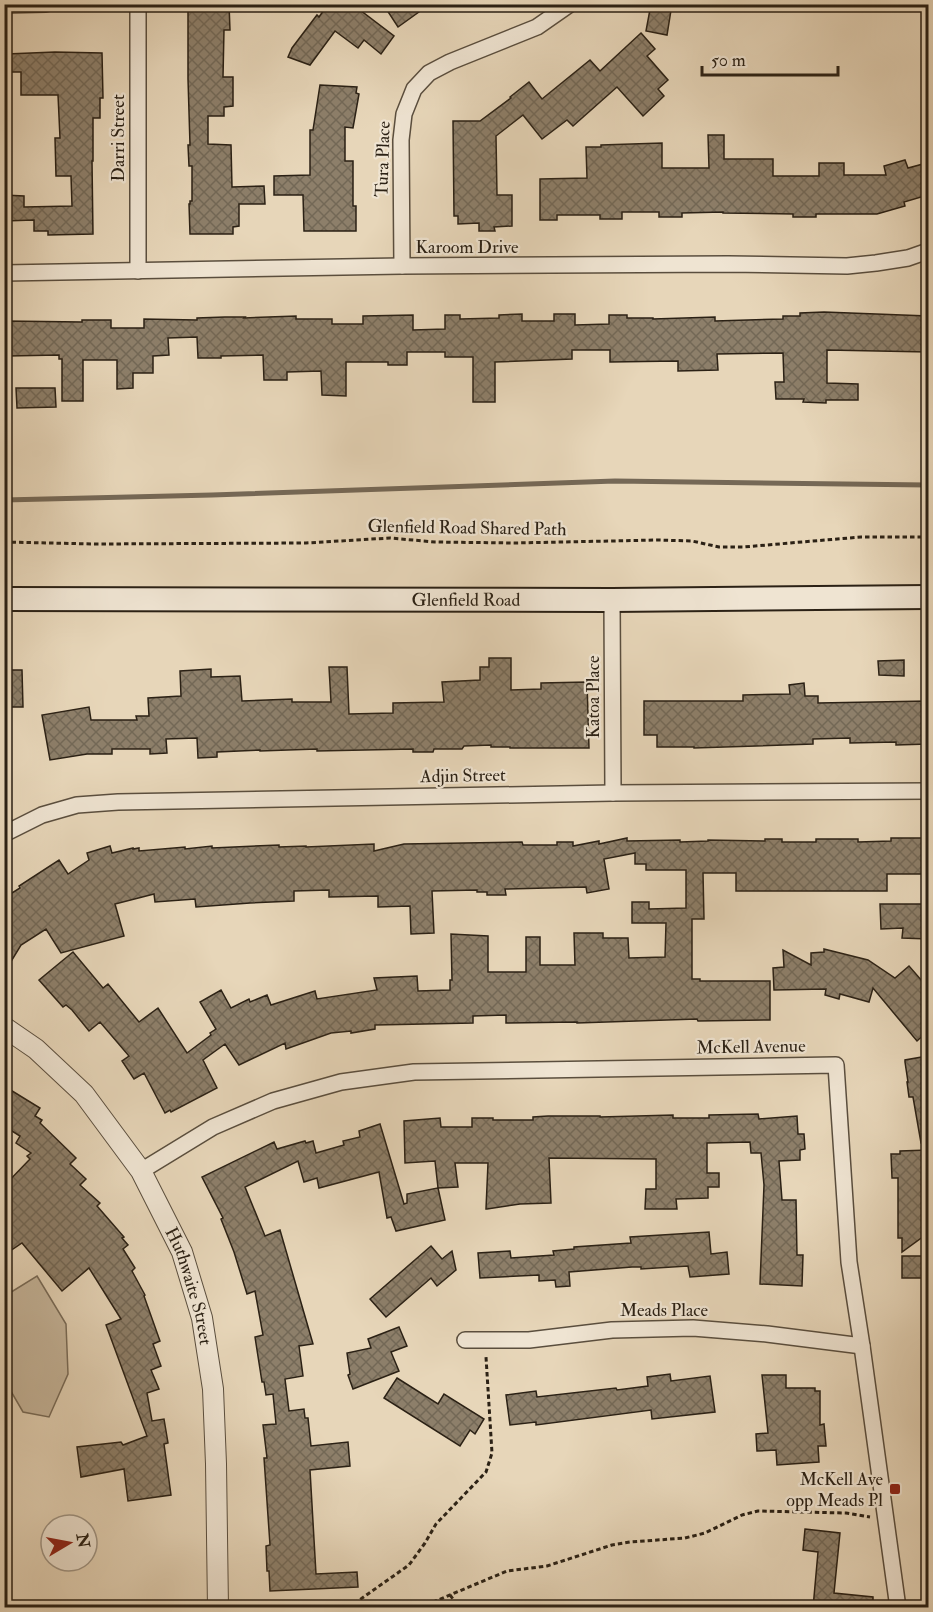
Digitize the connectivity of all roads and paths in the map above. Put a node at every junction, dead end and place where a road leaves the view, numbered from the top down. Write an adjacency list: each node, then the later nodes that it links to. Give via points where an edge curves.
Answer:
1 (46, 4): 4 (street)
2 (138, 4): 7 (street, Darri Street)
3 (570, 4): 6 (street, Tura Place, via 537,27 429,73 414,89 404,114 401,140)
4 (4, 5)
5 (928, 251): 6 (street, Karoom Drive, via 897,260 847,266)
6 (402, 266): 7 (street, Karoom Drive)
7 (138, 271): 8 (street, Karoom Drive)
8 (4, 273)
9 (928, 537): 10 (path, Glenfield Road Shared Path, via 861,537 743,547 692,541 514,543 390,538 306,543)
10 (4, 542)
11 (928, 597): 13 (main road, Glenfield Road)
12 (4, 599): 13 (main road, Glenfield Road)
13 (612, 600): 15 (street, Katoa Place)
14 (928, 791): 15 (street, Adjin Street)
15 (613, 793): 16 (street, Adjin Street, via 118,801 59,810)
16 (4, 834)
17 (4, 1027): 18 (street, Huthwaite Street, via 36,1049 84,1094)
18 (141, 1171): 21 (street, McKell Avenue, via 213,1127 273,1101 341,1082 414,1072 836,1065 849,1262); 24 (street, Huthwaite Street, via 182,1252 202,1318 213,1389)
19 (465, 1340): 20 (street, Meads Place)
20 (485, 1340): 21 (street, Meads Place, via 693,1328); 25 (path, via 492,1453 486,1472 436,1524 409,1565)
21 (862, 1346): 22 (street, McKell Avenue)
22 (886, 1520): 23 (path, via 846,1513 758,1511 685,1539 621,1543 547,1566 507,1571); 28 (street, McKell Avenue)
23 (450, 1594): 26 (path); 27 (path)
24 (218, 1608)
25 (348, 1608)
26 (419, 1608)
27 (460, 1608)
28 (898, 1608)

